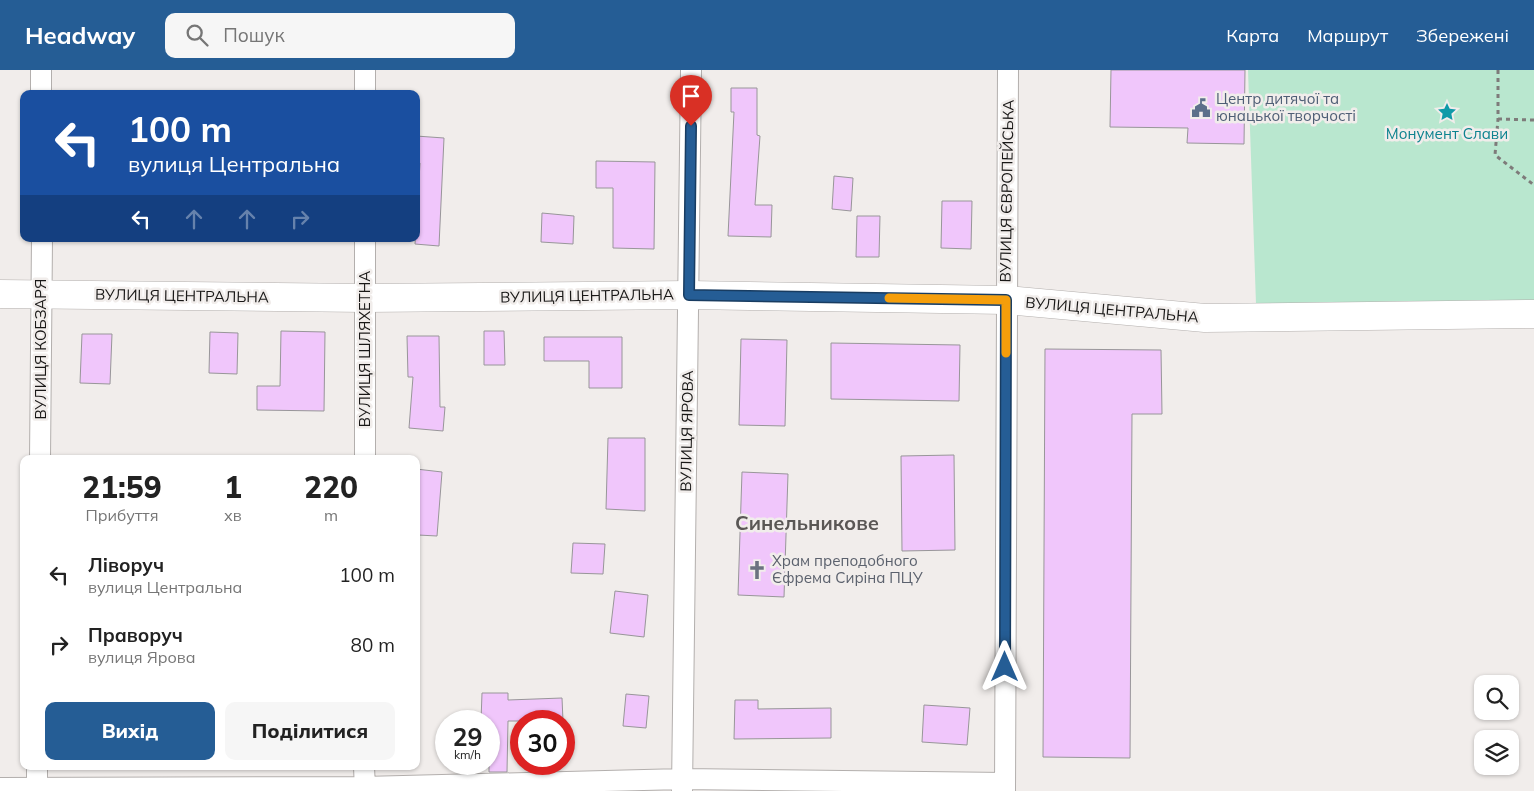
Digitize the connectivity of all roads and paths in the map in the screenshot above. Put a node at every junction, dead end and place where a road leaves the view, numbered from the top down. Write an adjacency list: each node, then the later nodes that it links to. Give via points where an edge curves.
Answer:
1 (41, 70): 6 (street)
2 (366, 70): 7 (street)
3 (691, 70): 15 (street, ВУЛИЦЯ ЯРОВА)
4 (1008, 70): 17 (street, ВУЛИЦЯ ЄВРОПЕЙСЬКА)
5 (1498, 70): 8 (path)
6 (41, 90)
7 (366, 90)
8 (1498, 119): 9 (path); 10 (path, via 1495,154)
9 (1534, 120)
10 (1534, 185)
11 (42, 242): 14 (street, ВУЛИЦЯ КОБЗАРЯ)
12 (365, 242): 16 (street, ВУЛИЦЯ ШЛЯХЕТНА)
13 (0, 294): 14 (main road, ВУЛИЦЯ ЦЕНТРАЛЬНА)
14 (42, 295): 16 (main road, ВУЛИЦЯ ЦЕНТРАЛЬНА); 19 (street, ВУЛИЦЯ КОБЗАРЯ)
15 (689, 295): 16 (main road, ВУЛИЦЯ ЦЕНТРАЛЬНА); 17 (main road, ВУЛИЦЯ ЦЕНТРАЛЬНА); 23 (street, ВУЛИЦЯ ЯРОВА)
16 (365, 298): 20 (street, ВУЛИЦЯ ШЛЯХЕТНА)
17 (1006, 300): 18 (main road, ВУЛИЦЯ ЦЕНТРАЛЬНА, via 1205,318); 24 (street, ВУЛИЦЯ ЄВРОПЕЙСЬКА)
18 (1534, 314)
19 (40, 455)
20 (365, 455)
21 (37, 770): 27 (street)
22 (364, 770): 26 (street)
23 (682, 785): 24 (street); 26 (street)
24 (1005, 787)
25 (0, 788): 27 (street)
26 (364, 789): 27 (street)
27 (37, 790)

